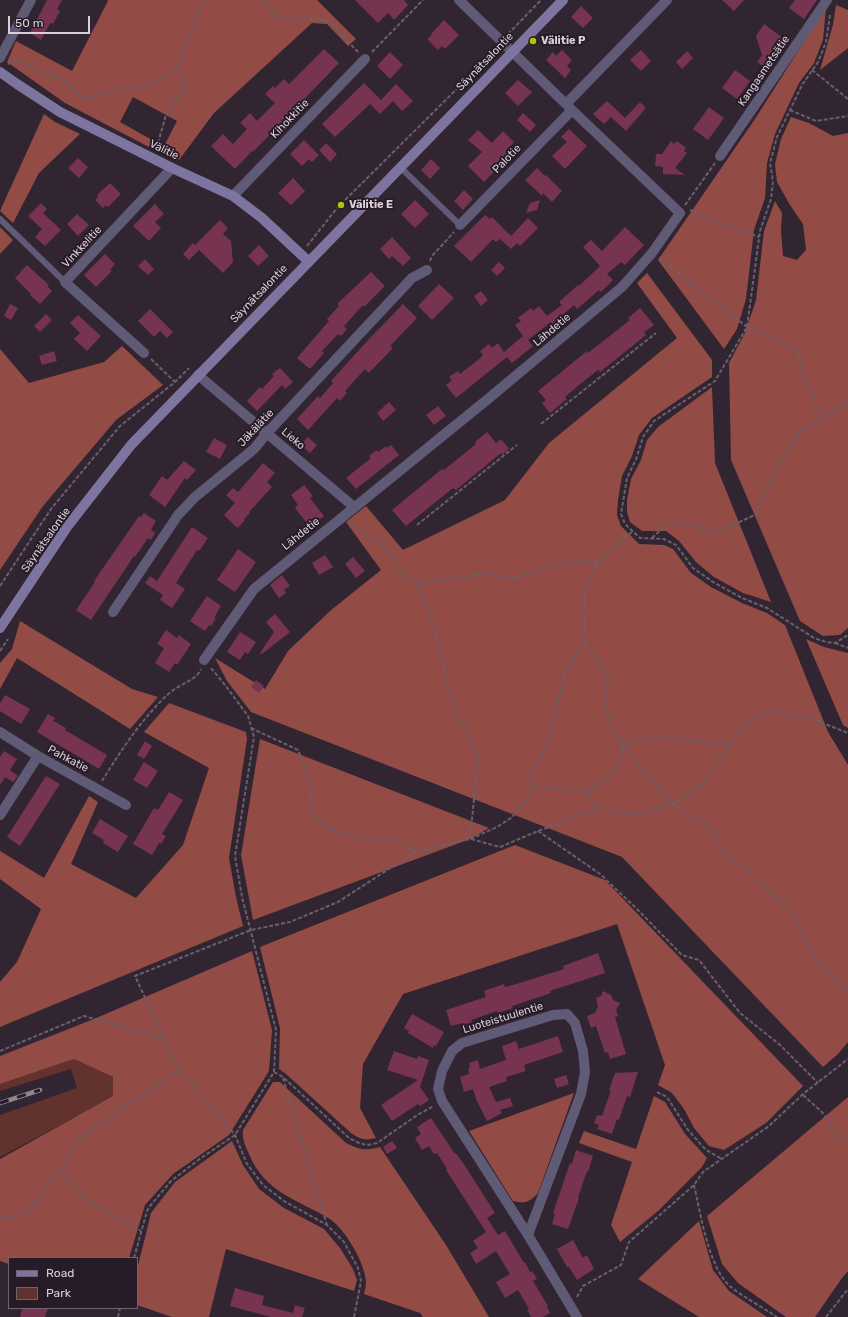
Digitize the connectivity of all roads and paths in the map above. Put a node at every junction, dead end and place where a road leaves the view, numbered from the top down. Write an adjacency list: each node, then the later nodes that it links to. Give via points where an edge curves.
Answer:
1 (31, 0): 14 (street)
2 (206, 0): 13 (path, via 198,12)
3 (263, 0): 12 (path, via 277,18 328,20)
4 (423, 0): 12 (path)
5 (459, 0): 10 (street, Lähdetie)
6 (541, 0): 10 (path)
7 (563, 0): 11 (main road, Säynätsalontie)
8 (667, 0): 17 (street, Palotie)
9 (826, 1): 15 (path, via 831,6 826,42); 21 (street, Kangasmetsätie)
10 (501, 41): 11 (street, Lähdetie); 29 (path, via 489,57 337,208)
11 (512, 52): 17 (street, Lähdetie); 22 (main road, Säynätsalontie)
12 (365, 59): 24 (street, Kihokkitie)
13 (179, 64): 14 (path, via 160,81 83,98 64,81 16,60); 20 (path, via 185,84 166,115)
14 (2, 65): 23 (main road, Välitie, via 17,84 60,112)
15 (812, 70): 16 (path); 18 (path)
16 (848, 99)
17 (569, 107): 26 (street, Palotie); 28 (street, Lähdetie, via 680,212)
18 (790, 110): 19 (path, via 816,121); 27 (path, via 777,137 770,163 773,181 771,199)
19 (848, 116)
20 (158, 143)
21 (720, 156): 27 (path, via 683,208)
22 (400, 167): 26 (lane); 29 (main road, Säynätsalontie)
23 (172, 168): 24 (main road, Välitie); 31 (street, Vinkkelitie)
24 (234, 196): 29 (main road, Välitie)
25 (0, 219): 31 (lane)
26 (460, 225): 30 (path, via 432,256)
27 (759, 237): 32 (path)
28 (652, 253): 32 (path); 43 (street, Lähdetie, via 622,287 483,404)
29 (305, 258): 36 (main road, Säynätsalontie)
30 (427, 270): 41 (street, Jäkälätie, via 412,278)
31 (65, 282): 34 (street, Vinkkelitie)
32 (747, 327): 39 (path, via 797,349); 46 (path, via 715,381 654,421 643,437 637,458 627,478 623,500 622,514 625,524)
33 (656, 333): 40 (path)
34 (144, 353): 37 (path)
35 (192, 366): 37 (path)
36 (198, 374): 41 (street, Lieko); 52 (main road, Säynätsalontie, via 131,445 67,528)
37 (175, 382): 50 (path, via 120,426 51,509)
38 (848, 402): 39 (path)
39 (821, 418): 47 (path, via 799,432 774,472 755,515 715,533 685,522 665,526)
40 (541, 424)
41 (267, 434): 43 (street, Lieko); 51 (street, Jäkälätie, via 254,449 178,515)
42 (517, 445): 45 (path)
43 (354, 507): 44 (street, Lähdetie)
44 (344, 515): 49 (path, via 351,525 385,548 396,559 402,574); 59 (street, Lähdetie, via 254,589)
45 (417, 525)
46 (633, 531): 47 (path, via 640,538); 48 (path)
47 (651, 538): 56 (path, via 664,539 676,545 693,568 713,582 767,608 814,638)
48 (598, 561): 49 (path, via 556,564 516,578 483,574); 55 (path, via 585,594)
49 (417, 584): 74 (path, via 431,616 451,697 478,758)
50 (0, 586)
51 (113, 612)
52 (0, 628)
53 (848, 635): 56 (path)
54 (8, 639): 58 (path)
55 (584, 642): 64 (path, via 608,679 605,706); 67 (path, via 565,673 550,740 531,773)
56 (835, 643): 57 (path)
57 (848, 648)
58 (0, 651)
59 (204, 660): 60 (path, via 248,716); 66 (path, via 192,680 178,686 163,699 131,737)
60 (251, 728): 75 (path, via 298,750 309,779 314,817 336,832 395,841); 76 (path, via 254,737 235,856)
61 (0, 732): 65 (street, Pahkatie)
62 (848, 733): 63 (path, via 807,717 774,712 749,720)
63 (731, 743): 64 (path, via 691,742 661,737); 69 (path, via 702,786)
64 (622, 744): 68 (path, via 622,757 616,771); 69 (path)
65 (38, 756): 66 (street, Pahkatie); 72 (street)
66 (97, 788): 70 (street, Pahkatie)
67 (533, 790): 68 (path, via 550,788); 74 (path, via 526,803 511,818)
68 (586, 791): 71 (path)
69 (673, 804): 71 (path, via 635,815); 77 (path, via 712,829 724,852 792,911 818,962)
70 (126, 805)
71 (598, 809): 73 (path)
72 (0, 815)
73 (538, 831): 74 (path, via 500,847); 84 (path, via 600,874 682,955 699,960 740,1013 780,1045)
74 (470, 839): 75 (path)
75 (415, 852): 76 (path, via 338,902 290,922)
76 (251, 930): 78 (path, via 135,976); 82 (path, via 276,1030)
77 (848, 993)
78 (164, 1039): 79 (path, via 84,1016); 81 (path)
79 (0, 1051)
80 (848, 1059): 84 (path)
81 (179, 1070): 88 (path); 91 (path, via 88,1132)
82 (274, 1072): 83 (path); 88 (path)
83 (283, 1077): 87 (path, via 349,1138 359,1143 377,1143); 94 (path)
84 (818, 1083): 86 (path)
85 (657, 1092): 90 (path, via 667,1097 688,1130 706,1150)
86 (803, 1094): 89 (path, via 822,1112 835,1133); 90 (path, via 769,1126)
87 (442, 1101): 96 (street, Luoteistuulentie); 96 (street, Luoteistuulentie, via 438,1089 442,1071 452,1051 462,1044 553,1015 567,1014 575,1023 583,1051 585,1072 581,1094)
88 (235, 1135): 94 (path, via 247,1164 263,1185 284,1201); 95 (path, via 170,1181 147,1211)
89 (848, 1143)
90 (722, 1159): 92 (path, via 703,1172)
91 (58, 1169): 93 (path, via 27,1214); 95 (path, via 86,1198)
92 (694, 1184): 99 (path, via 629,1242 621,1265 582,1286); 101 (path, via 716,1268 729,1286)
93 (0, 1219)
94 (327, 1225): 100 (path, via 344,1242 358,1268 361,1281)
95 (141, 1231): 97 (path)
96 (528, 1235): 99 (street, Luoteistuulentie)
97 (134, 1257)
98 (848, 1289): 102 (path)
99 (574, 1313)
100 (354, 1317)
101 (777, 1317)
102 (826, 1317)

